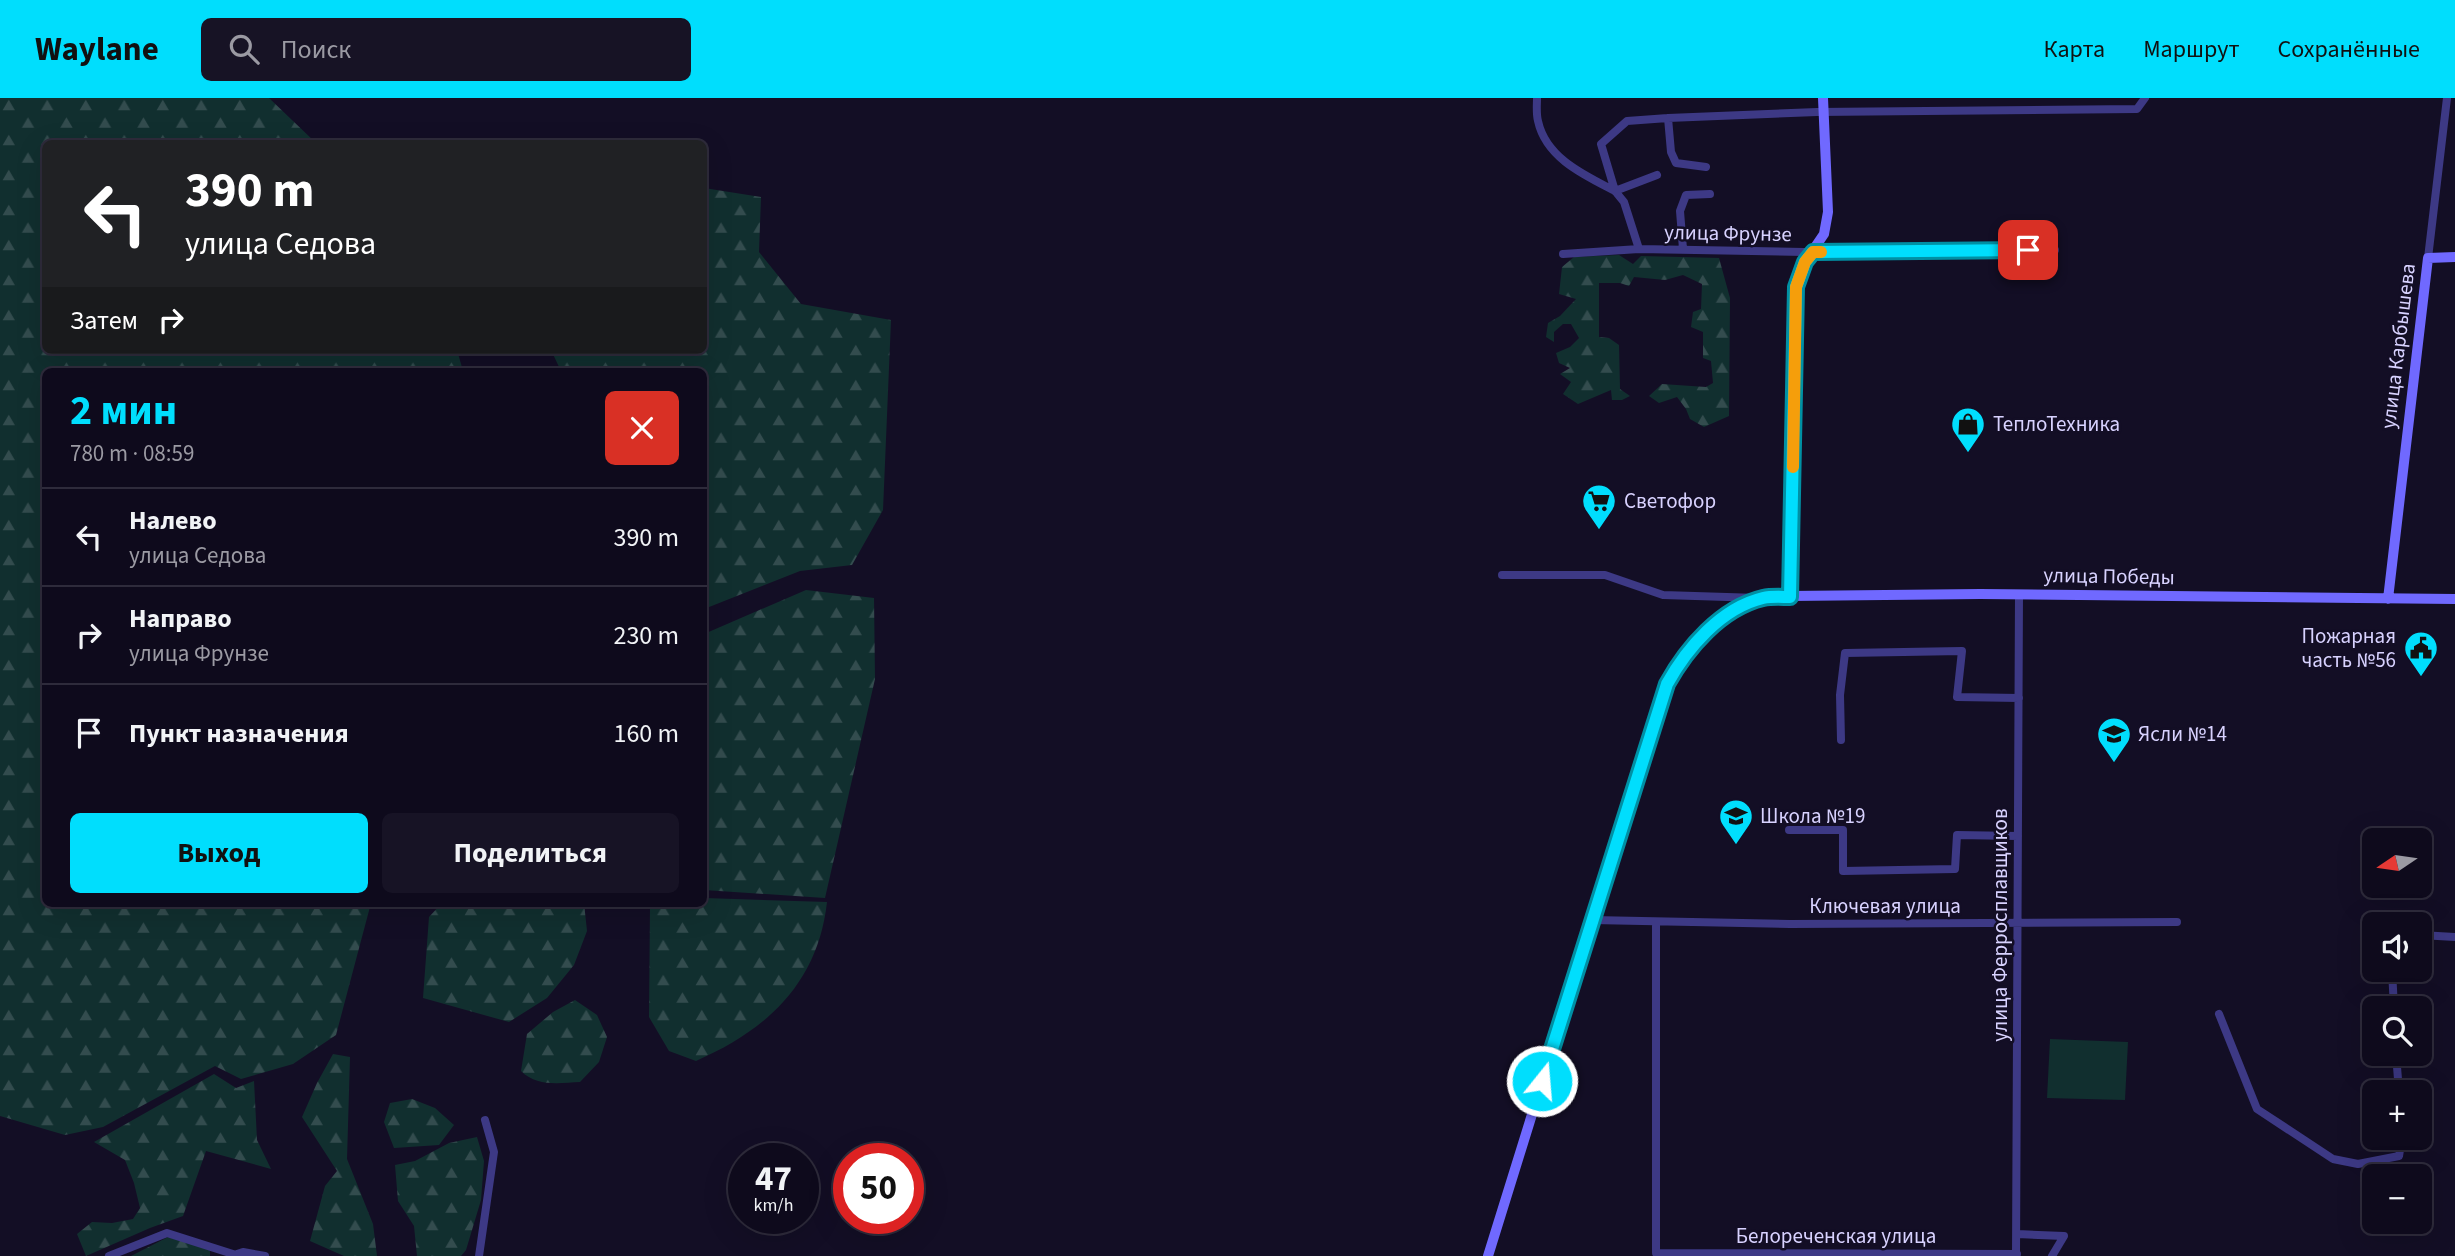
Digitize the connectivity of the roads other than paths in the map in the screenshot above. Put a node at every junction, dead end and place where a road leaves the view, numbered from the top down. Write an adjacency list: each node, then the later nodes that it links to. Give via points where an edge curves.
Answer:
1 (1537, 98): 9 (street, via 1538,121 1550,148 1578,172)
2 (1823, 98): 5 (main road)
3 (2146, 98): 5 (street, via 2137,109)
4 (2447, 98): 17 (street, улица Карбышева)
5 (1824, 112): 6 (street); 14 (main road, via 1828,212 1824,234)
6 (1668, 118): 7 (street, via 1676,163); 9 (street, улица Фрунзе, via 1627,121 1601,144)
7 (1706, 167)
8 (1657, 175): 9 (street)
9 (1615, 191): 11 (street, улица Фрунзе)
10 (1710, 194): 12 (street, via 1686,195 1680,211)
11 (1639, 249): 12 (street, улица Фрунзе); 15 (street)
12 (1683, 249): 14 (street, улица Фрунзе)
13 (2055, 250): 14 (street, улица Фрунзе)
14 (1813, 252): 20 (main road, via 1796,287)
15 (1563, 254)
16 (2455, 257): 17 (main road)
17 (2428, 258): 22 (main road, улица Карбышева)
18 (1502, 575): 21 (street, via 1605,575 1663,595)
19 (2019, 594): 20 (main road, улица Победы); 22 (main road, улица Победы); 24 (street, улица Ферросплавщиков)
20 (1790, 597): 21 (main road, улица Победы)
21 (1762, 598): 28 (main road, via 1740,608 1693,644 1667,684)
22 (2388, 599): 23 (main road, улица Победы)
23 (2455, 599)
24 (2019, 698): 25 (street, via 1957,697 1962,650 1845,653); 27 (street, улица Ферросплавщиков)
25 (1841, 740)
26 (1789, 830): 27 (street, via 1843,830 1843,871 1955,869 1957,835)
27 (2018, 836): 31 (street, улица Ферросплавщиков)
28 (1592, 920): 29 (street, Ключевая улица); 43 (main road)
29 (1656, 922): 31 (street, Ключевая улица); 39 (street, Белореченская улица, via 1656,1253)
30 (2177, 922): 31 (street, Ключевая улица)
31 (2018, 924): 37 (street, улица Ферросплавщиков)
32 (2432, 936): 33 (street)
33 (2455, 937)
34 (2218, 1014): 36 (street, via 2257,1110 2333,1159 2358,1164 2399,1156)
35 (485, 1120): 42 (street, via 494,1152)
36 (2400, 1150)
37 (2017, 1234): 39 (street, улица Ферросплавщиков); 44 (street, via 2064,1236)
38 (232, 1255): 40 (street, via 167,1233); 41 (street)
39 (2016, 1255)
40 (109, 1256)
41 (265, 1256)
42 (479, 1256)
43 (1488, 1256)
44 (2052, 1256)

